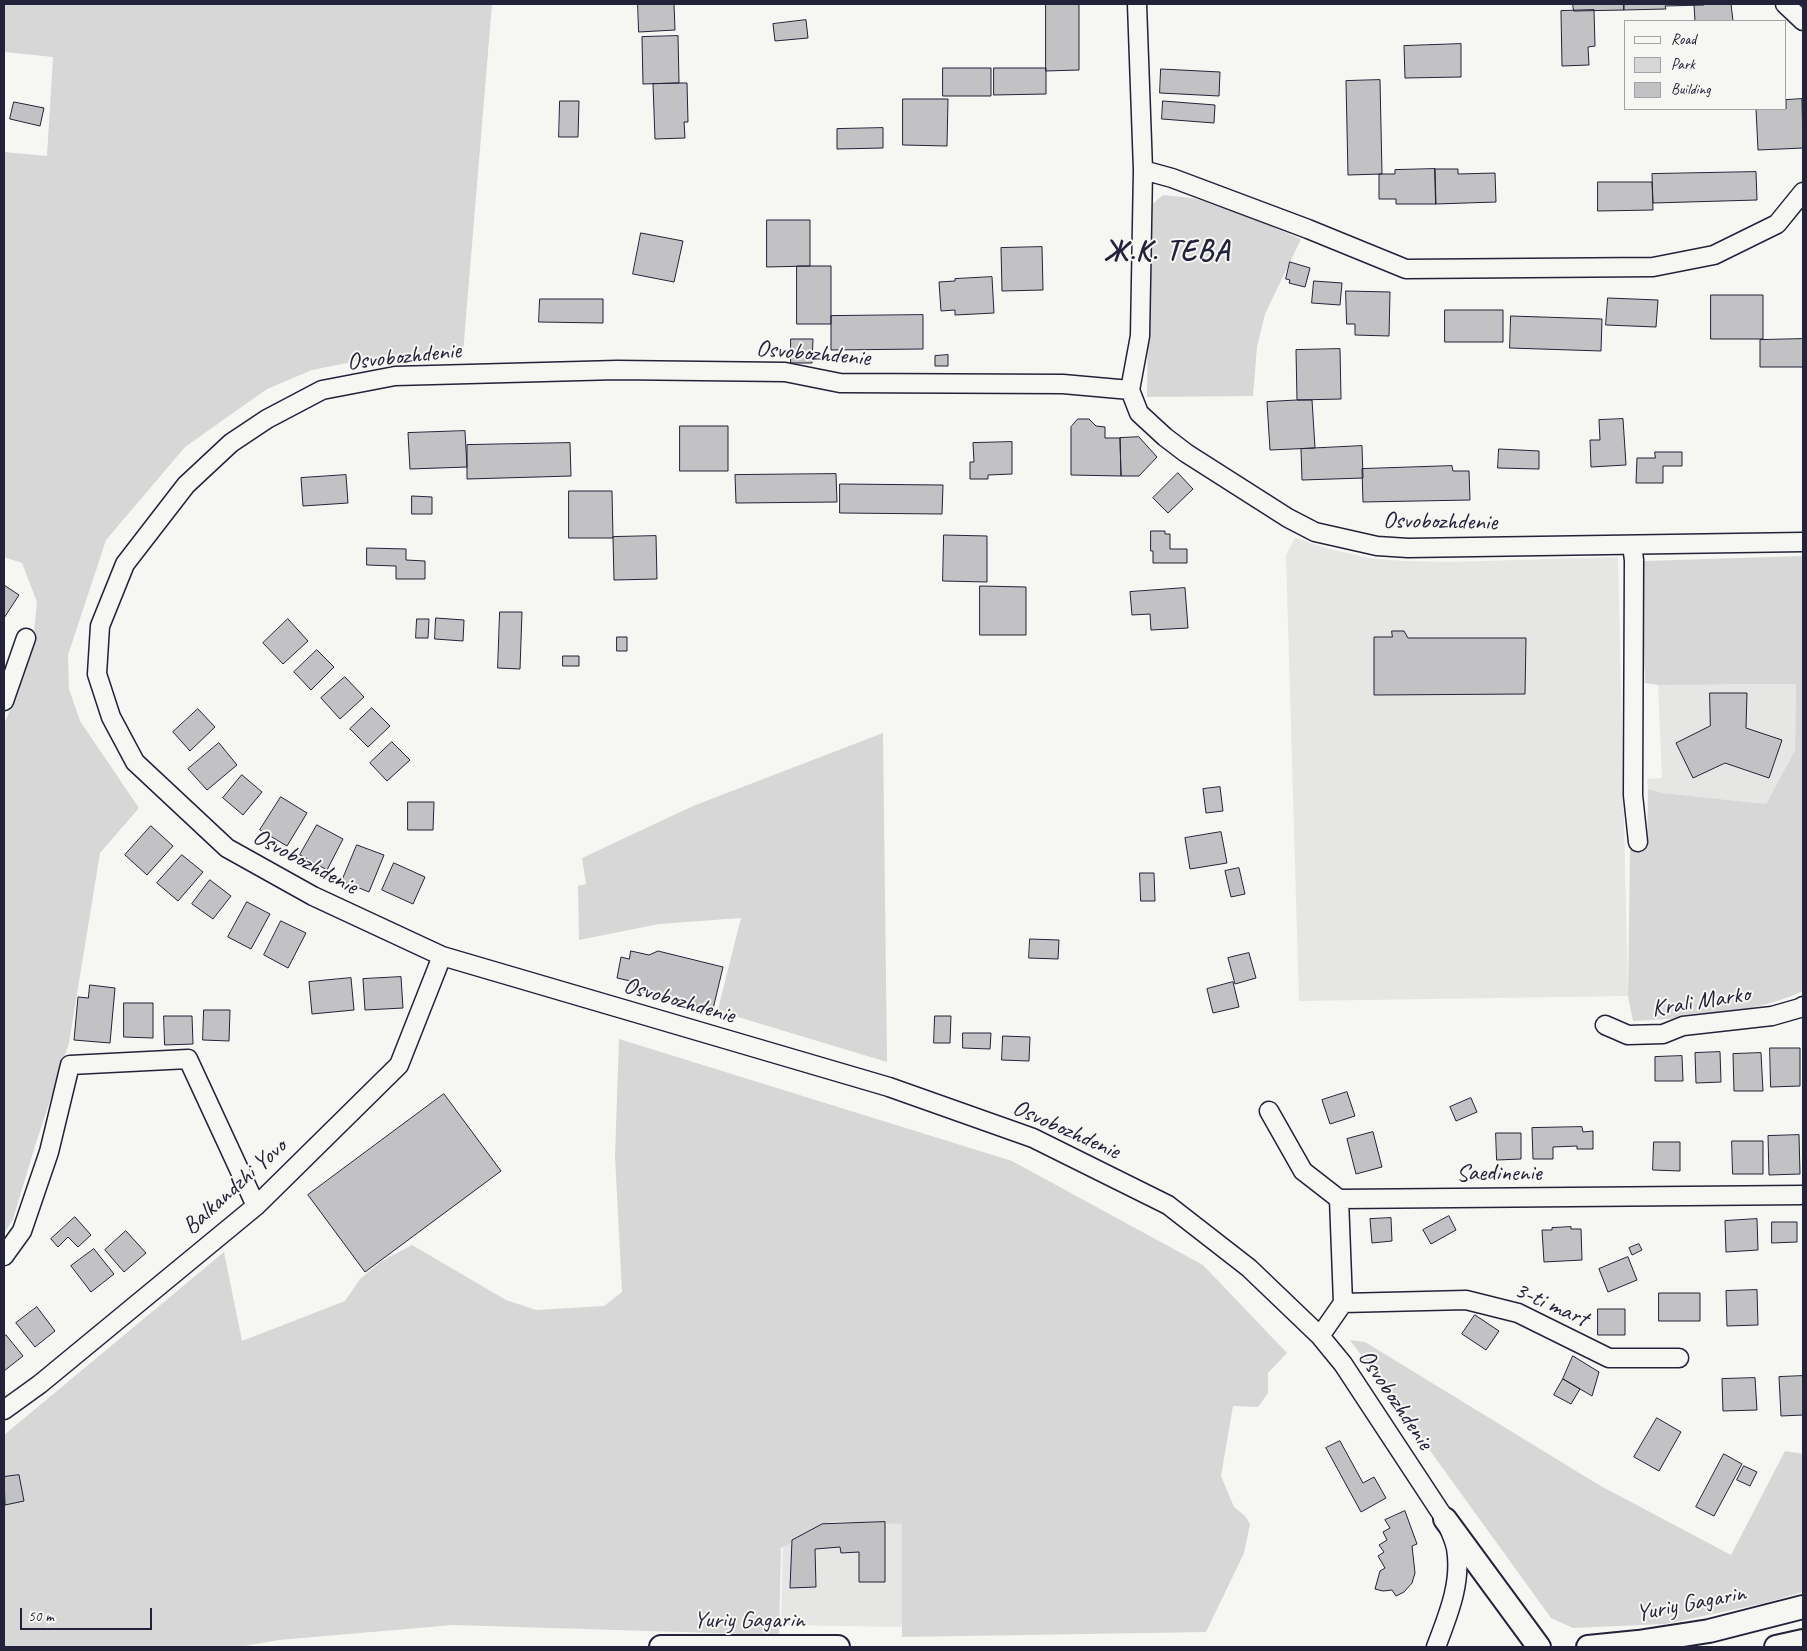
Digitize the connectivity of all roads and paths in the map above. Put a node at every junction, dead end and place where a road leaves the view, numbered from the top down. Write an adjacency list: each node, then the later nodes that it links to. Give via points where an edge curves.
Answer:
1 (1137, 4): 4 (street)
2 (1785, 4): 3 (street)
3 (1803, 20)
4 (1143, 170): 5 (street, via 1308,229 1406,269 1653,267 1714,255 1777,224); 6 (street, via 1140,336)
5 (1803, 192)
6 (1130, 390): 8 (street, Osvobozhdenie, via 1139,412 1165,437 1288,518 1315,532 1377,546 1408,548); 12 (street, Osvobozhdenie, via 1063,384 840,383 785,372 617,370 395,376 322,390 267,419 231,443 186,484 126,564 100,626 98,674 111,717 136,762 227,848 313,896)
7 (1803, 542): 8 (street, Osvobozhdenie)
8 (1632, 545): 11 (street, via 1633,795)
9 (26, 638): 10 (street)
10 (4, 701)
11 (1638, 842)
12 (442, 956): 18 (street, Balkandzhi Yovo, via 399,1065); 21 (street, Osvobozhdenie, via 890,1087 1033,1138 1168,1204 1249,1268)
13 (1803, 1006): 14 (street, Krali Marko, via 1772,1016 1683,1026 1663,1034 1628,1035)
14 (1605, 1025)
15 (1269, 1111): 17 (street, via 1303,1170)
16 (1803, 1195): 17 (street, Saedinenie)
17 (1340, 1198): 20 (street)
18 (256, 1206): 19 (street, via 188,1059 70,1065 49,1152 22,1231); 23 (street, Balkandzhi Yovo)
19 (4, 1256)
20 (1343, 1303): 21 (street); 22 (street, 3-ti mart, via 1466,1300 1518,1312 1609,1358)
21 (1320, 1336): 24 (street, Osvobozhdenie, via 1343,1364)
22 (1679, 1358)
23 (4, 1410)
24 (1445, 1519): 29 (street, Osvobozhdenie, via 1456,1546 1458,1566 1453,1596); 30 (street)
25 (1803, 1607): 31 (street, Yuriy Gagarin, via 1709,1631)
26 (1803, 1641): 32 (street)
27 (661, 1647): 28 (street, Yuriy Gagarin)
28 (838, 1647)
29 (1436, 1647)
30 (1539, 1647)
31 (1588, 1647)
32 (1776, 1647)

